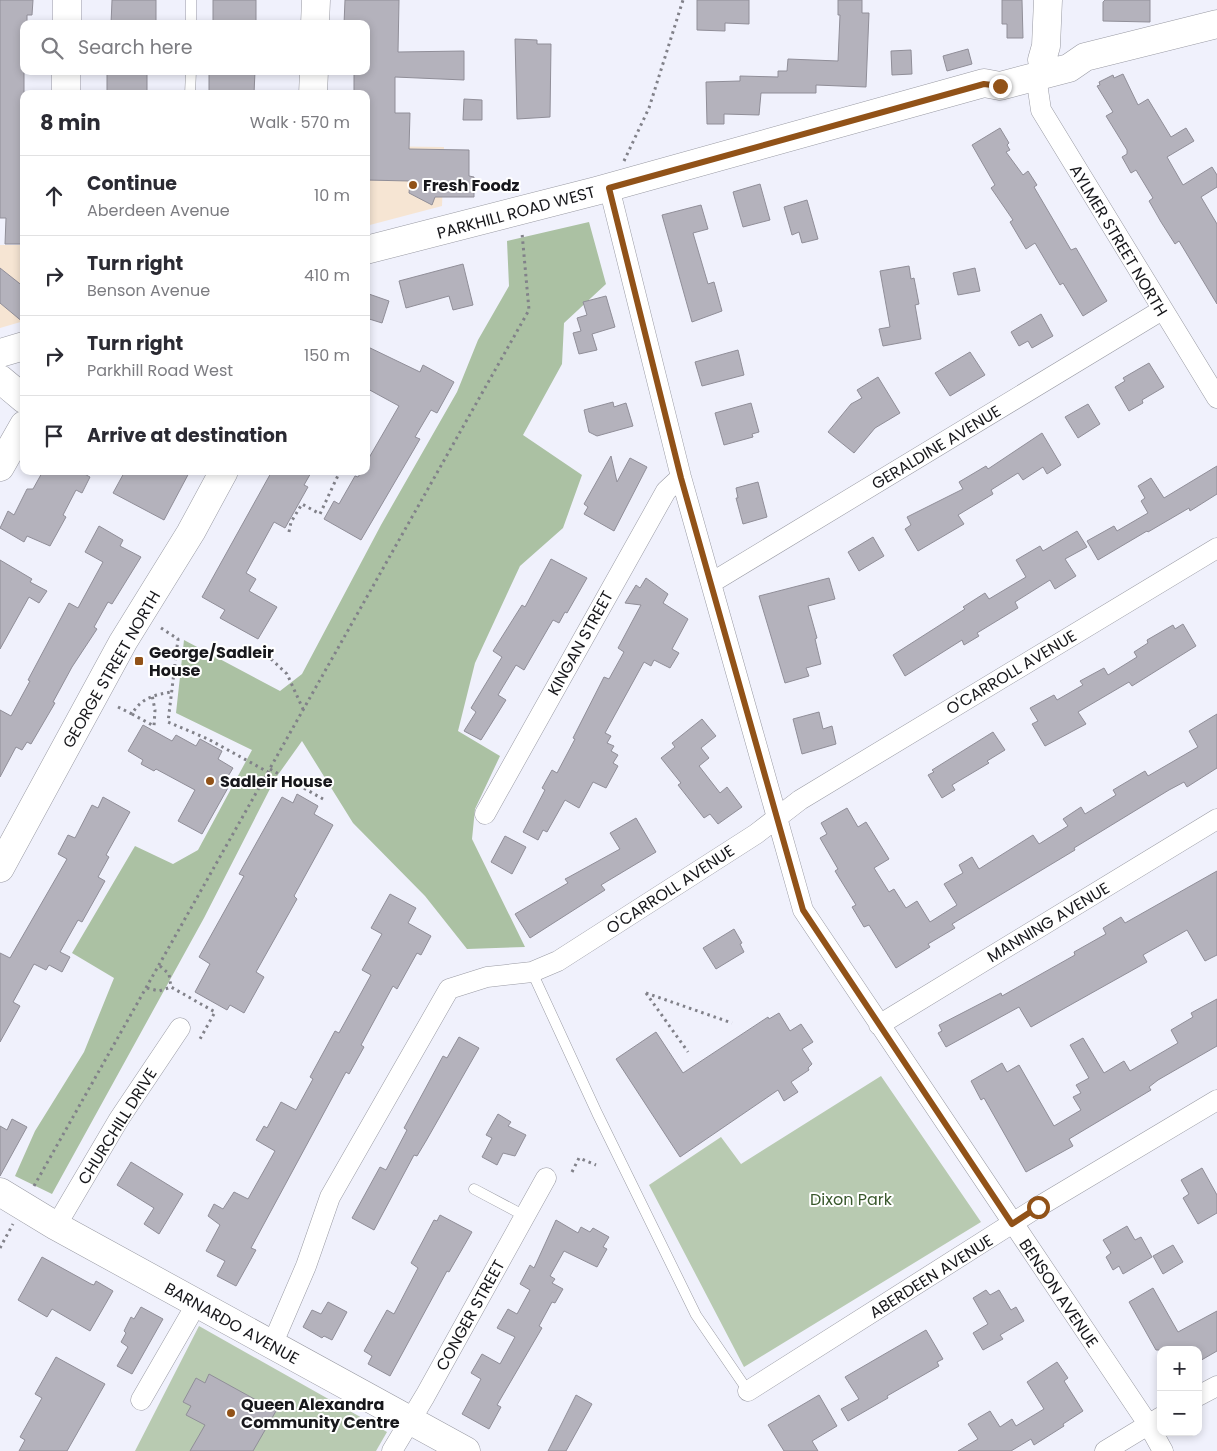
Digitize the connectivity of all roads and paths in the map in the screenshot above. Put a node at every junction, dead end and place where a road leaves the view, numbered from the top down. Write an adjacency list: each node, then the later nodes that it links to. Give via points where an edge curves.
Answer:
1 (67, 0): 6 (main road)
2 (191, 0): 7 (lane)
3 (316, 0): 8 (main road)
4 (683, 0): 17 (path, via 649,108)
5 (1048, 0): 10 (main road, AYLMER STREET NORTH, via 1046,46)
6 (67, 20)
7 (191, 20)
8 (315, 20)
9 (1217, 24): 10 (main road, PARKHILL ROAD WEST, via 1085,57 1067,54)
10 (1040, 68): 18 (main road, PARKHILL ROAD WEST, via 996,72 984,84); 21 (street, AYLMER STREET NORTH, via 1037,83 1041,110)
11 (66, 75): 14 (main road)
12 (191, 75): 15 (lane)
13 (314, 75): 16 (main road)
14 (66, 90)
15 (190, 90)
16 (313, 90)
17 (623, 163)
18 (609, 188): 20 (main road, PARKHILL ROAD WEST); 31 (street, BENSON AVENUE)
19 (522, 231): 40 (path, via 529,310)
20 (370, 249)
21 (1162, 310): 26 (street, AYLMER STREET NORTH); 34 (street, GERALDINE AVENUE)
22 (20, 347): 23 (main road)
23 (0, 353)
24 (0, 379): 25 (main road)
25 (20, 396)
26 (1217, 398)
27 (20, 432): 28 (main road)
28 (0, 467)
29 (222, 475): 47 (main road, GEORGE STREET NORTH, via 123,642)
30 (338, 475): 32 (path, via 320,514 302,504)
31 (681, 478): 34 (street, BENSON AVENUE); 44 (street, KINGAN STREET, via 666,490)
32 (289, 532)
33 (1217, 548): 45 (street, O'CARROLL AVENUE, via 800,800)
34 (711, 583): 45 (street, BENSON AVENUE)
35 (161, 628): 37 (path, via 178,639)
36 (270, 659): 40 (path, via 287,674)
37 (171, 692): 38 (path); 42 (path, via 168,722 208,738)
38 (152, 695): 41 (path, via 137,705); 41 (path, via 154,726)
39 (118, 706): 41 (path)
40 (303, 710): 42 (path)
41 (132, 714)
42 (269, 770): 43 (path); 48 (path)
43 (323, 799)
44 (485, 814)
45 (777, 817): 49 (street, O'CARROLL AVENUE, via 756,834 558,961); 53 (street, BENSON AVENUE, via 803,910)
46 (1217, 819): 53 (street, MANNING AVENUE)
47 (0, 868)
48 (160, 966): 50 (path, via 169,974); 51 (path)
49 (532, 972): 68 (street, O'CARROLL AVENUE, via 487,977 449,989 330,1197 306,1266); 70 (lane, via 696,1315)
50 (171, 987): 51 (path, via 159,991); 55 (path, via 215,1012)
51 (147, 988): 62 (path)
52 (732, 1023): 56 (path, via 646,993)
53 (879, 1025): 64 (street, BENSON AVENUE)
54 (180, 1028): 65 (street, CHURCHILL DRIVE, via 119,1119)
55 (200, 1039)
56 (688, 1052)
57 (1217, 1100): 64 (street, ABERDEEN AVENUE)
58 (596, 1166): 59 (path, via 578,1158)
59 (572, 1172)
60 (546, 1178): 63 (street, CONGER STREET)
61 (474, 1188): 63 (lane)
62 (11, 1199): 65 (main road, BARNARDO AVENUE); 66 (path)
63 (525, 1216): 73 (street, CONGER STREET)
64 (1012, 1224): 70 (street, ABERDEEN AVENUE); 74 (street, BENSON AVENUE)
65 (56, 1226): 67 (main road, BARNARDO AVENUE)
66 (0, 1248)
67 (197, 1303): 68 (main road, BARNARDO AVENUE); 72 (street)
68 (272, 1345): 73 (main road, BARNARDO AVENUE)
69 (1217, 1386): 71 (street)
70 (748, 1391)
71 (1202, 1394)
72 (141, 1400)
73 (411, 1419): 75 (street, CONGER STREET); 76 (main road, BARNARDO AVENUE)
74 (1154, 1420): 77 (street); 78 (street, BENSON AVENUE)
75 (392, 1451)
76 (466, 1451)
77 (1105, 1451)
78 (1163, 1451)

